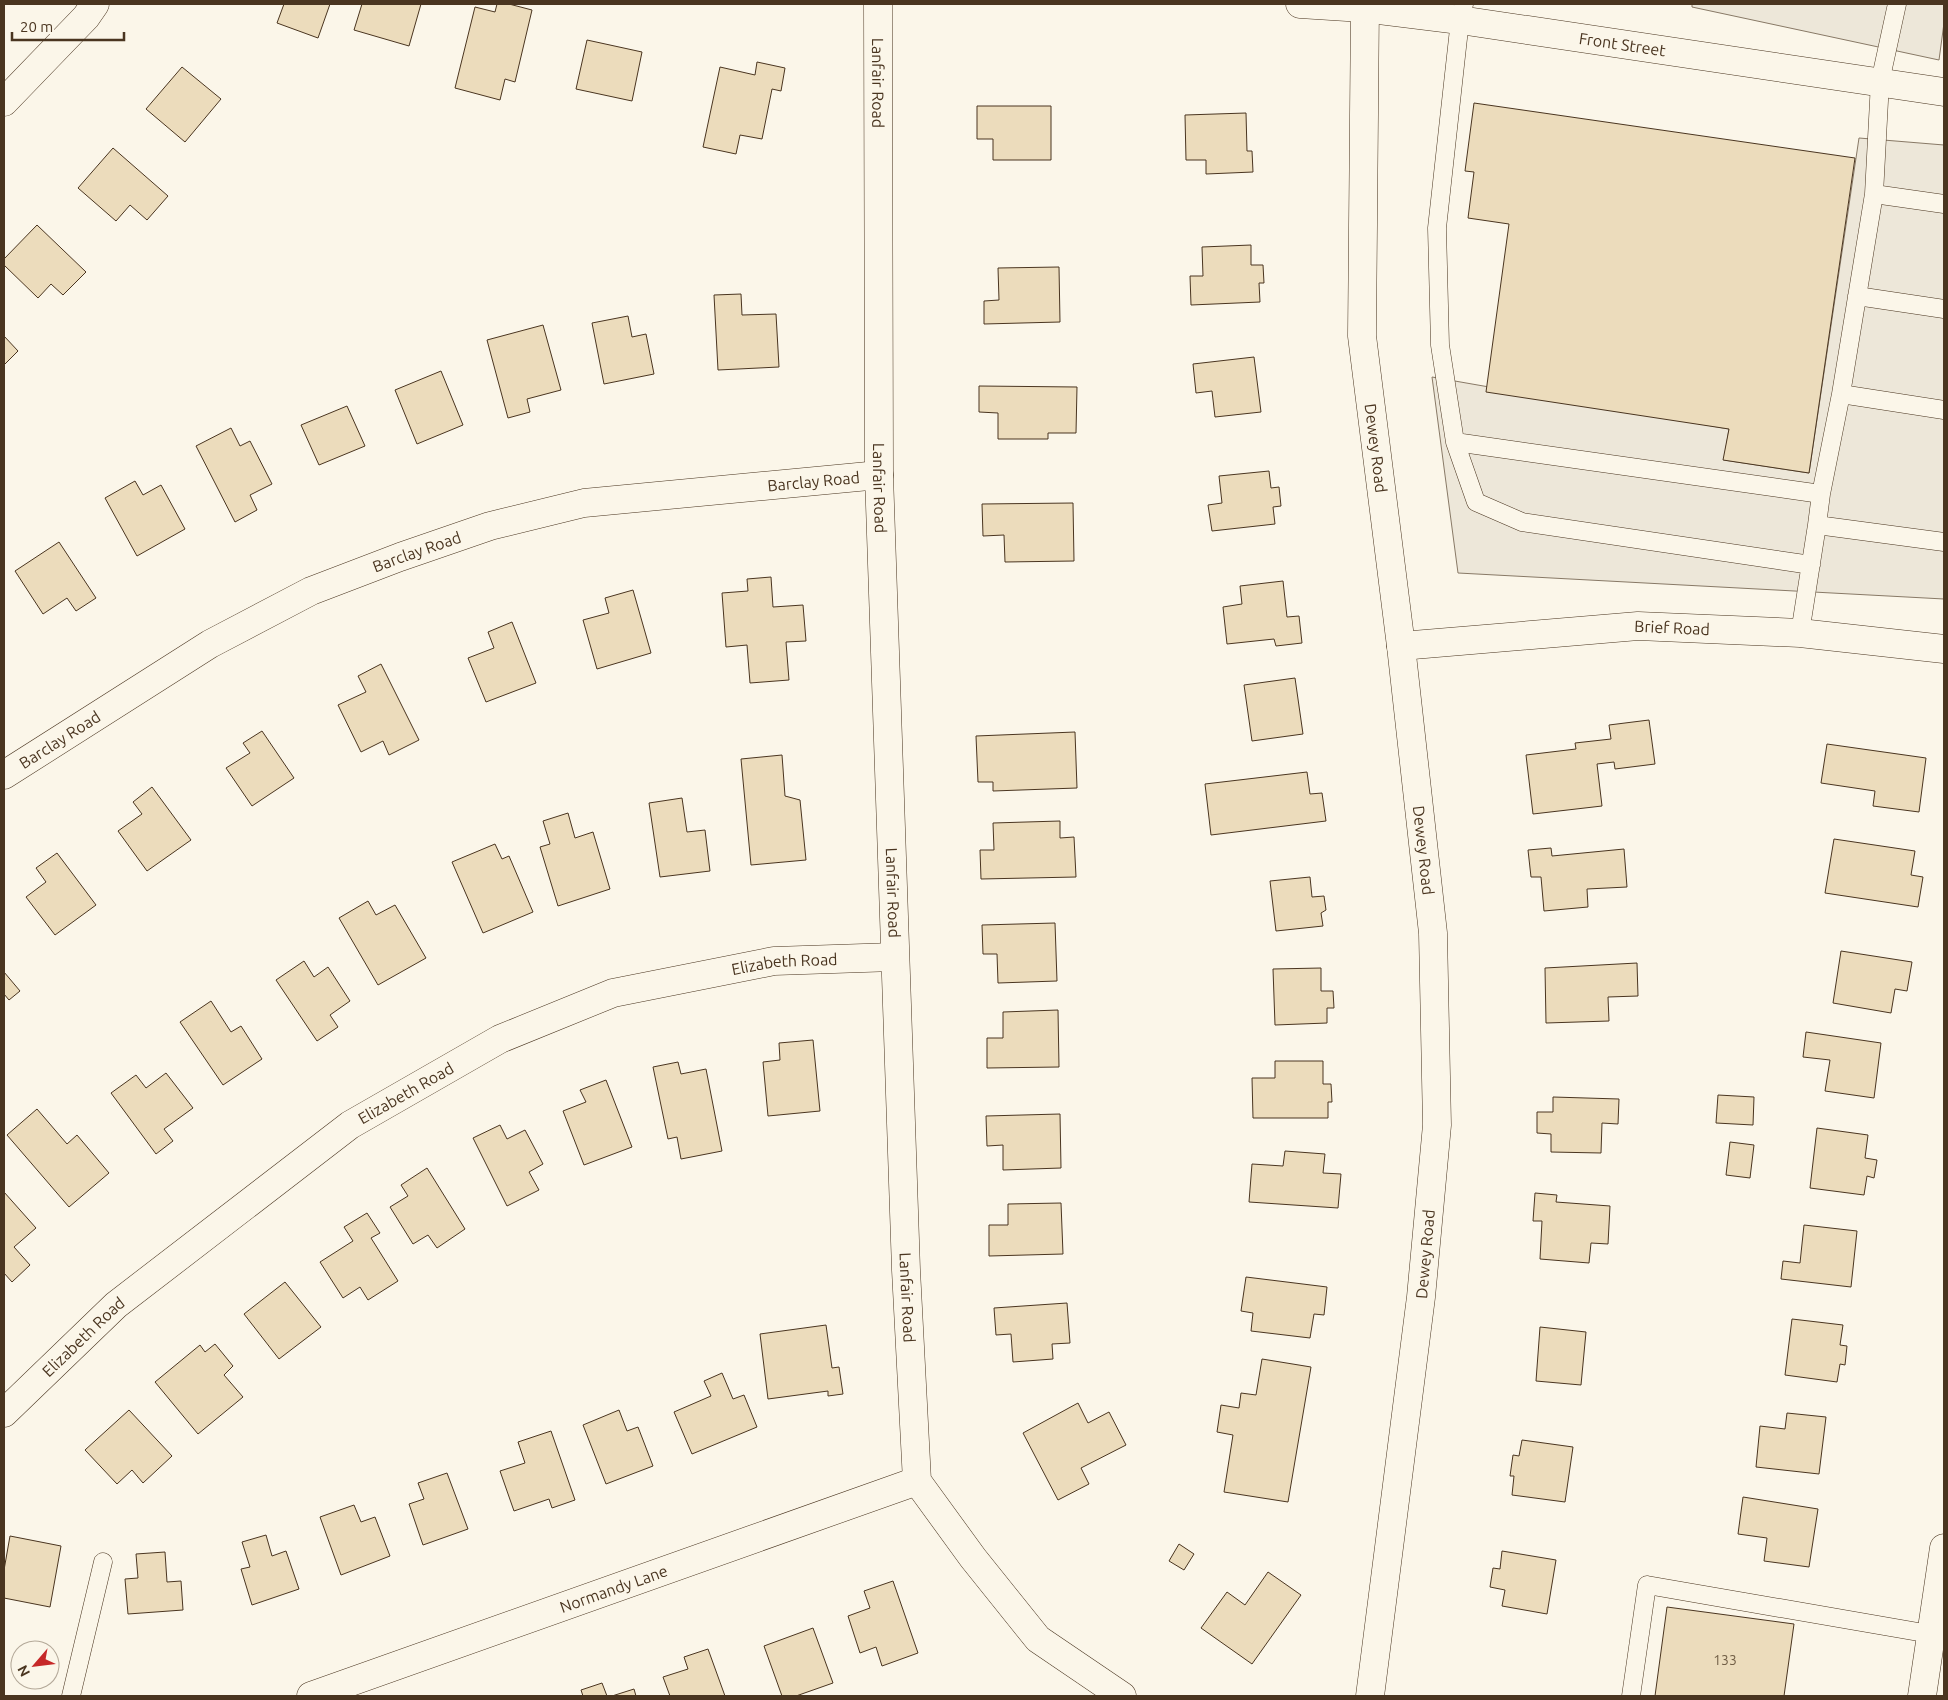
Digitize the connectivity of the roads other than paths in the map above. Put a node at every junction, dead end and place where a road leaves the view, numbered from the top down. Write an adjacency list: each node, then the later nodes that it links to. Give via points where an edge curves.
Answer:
1 (95, 4): 9 (main road)
2 (878, 4): 17 (main road, Lanfair Road)
3 (1300, 4): 5 (main road, Front Street)
4 (1897, 4): 7 (lane)
5 (1364, 6): 6 (main road, Front Street); 23 (main road, Dewey Road, via 1362,336)
6 (1462, 12): 7 (main road, Front Street); 16 (lane, via 1437,228 1440,345)
7 (1880, 82): 8 (main road, Front Street); 10 (lane)
8 (1944, 92)
9 (4, 102)
10 (1874, 194): 11 (lane); 12 (lane)
11 (1944, 204)
12 (1857, 296): 13 (lane); 14 (lane)
13 (1944, 309)
14 (1841, 394): 15 (lane); 18 (lane)
15 (1944, 410)
16 (1455, 442): 18 (lane); 21 (lane, via 1476,502 1522,522)
17 (879, 475): 25 (main road, Barclay Road, via 584,503 490,526 311,590 210,644); 26 (main road, Lanfair Road)
18 (1821, 494): 19 (lane)
19 (1817, 525): 20 (lane); 21 (lane)
20 (1944, 542)
21 (1810, 565): 22 (lane)
22 (1800, 634): 23 (main road, Brief Road, via 1638,626); 24 (main road, Brief Road)
23 (1401, 646): 35 (main road, Dewey Road, via 1432,933 1437,1125 1422,1297)
24 (1944, 650)
25 (4, 775)
26 (894, 958): 27 (main road, Elizabeth Road, via 774,961 613,993 500,1039 350,1124 116,1304); 28 (main road, Lanfair Road)
27 (4, 1413)
28 (917, 1481): 33 (main road, Normandy Lane); 34 (main road, via 1038,1639)
29 (1944, 1548): 31 (main road)
30 (103, 1562): 32 (lane)
31 (1930, 1634): 36 (lane, via 1647,1585); 37 (main road)
32 (71, 1696)
33 (312, 1696)
34 (1122, 1696)
35 (1370, 1696)
36 (1631, 1696)
37 (1922, 1696)

